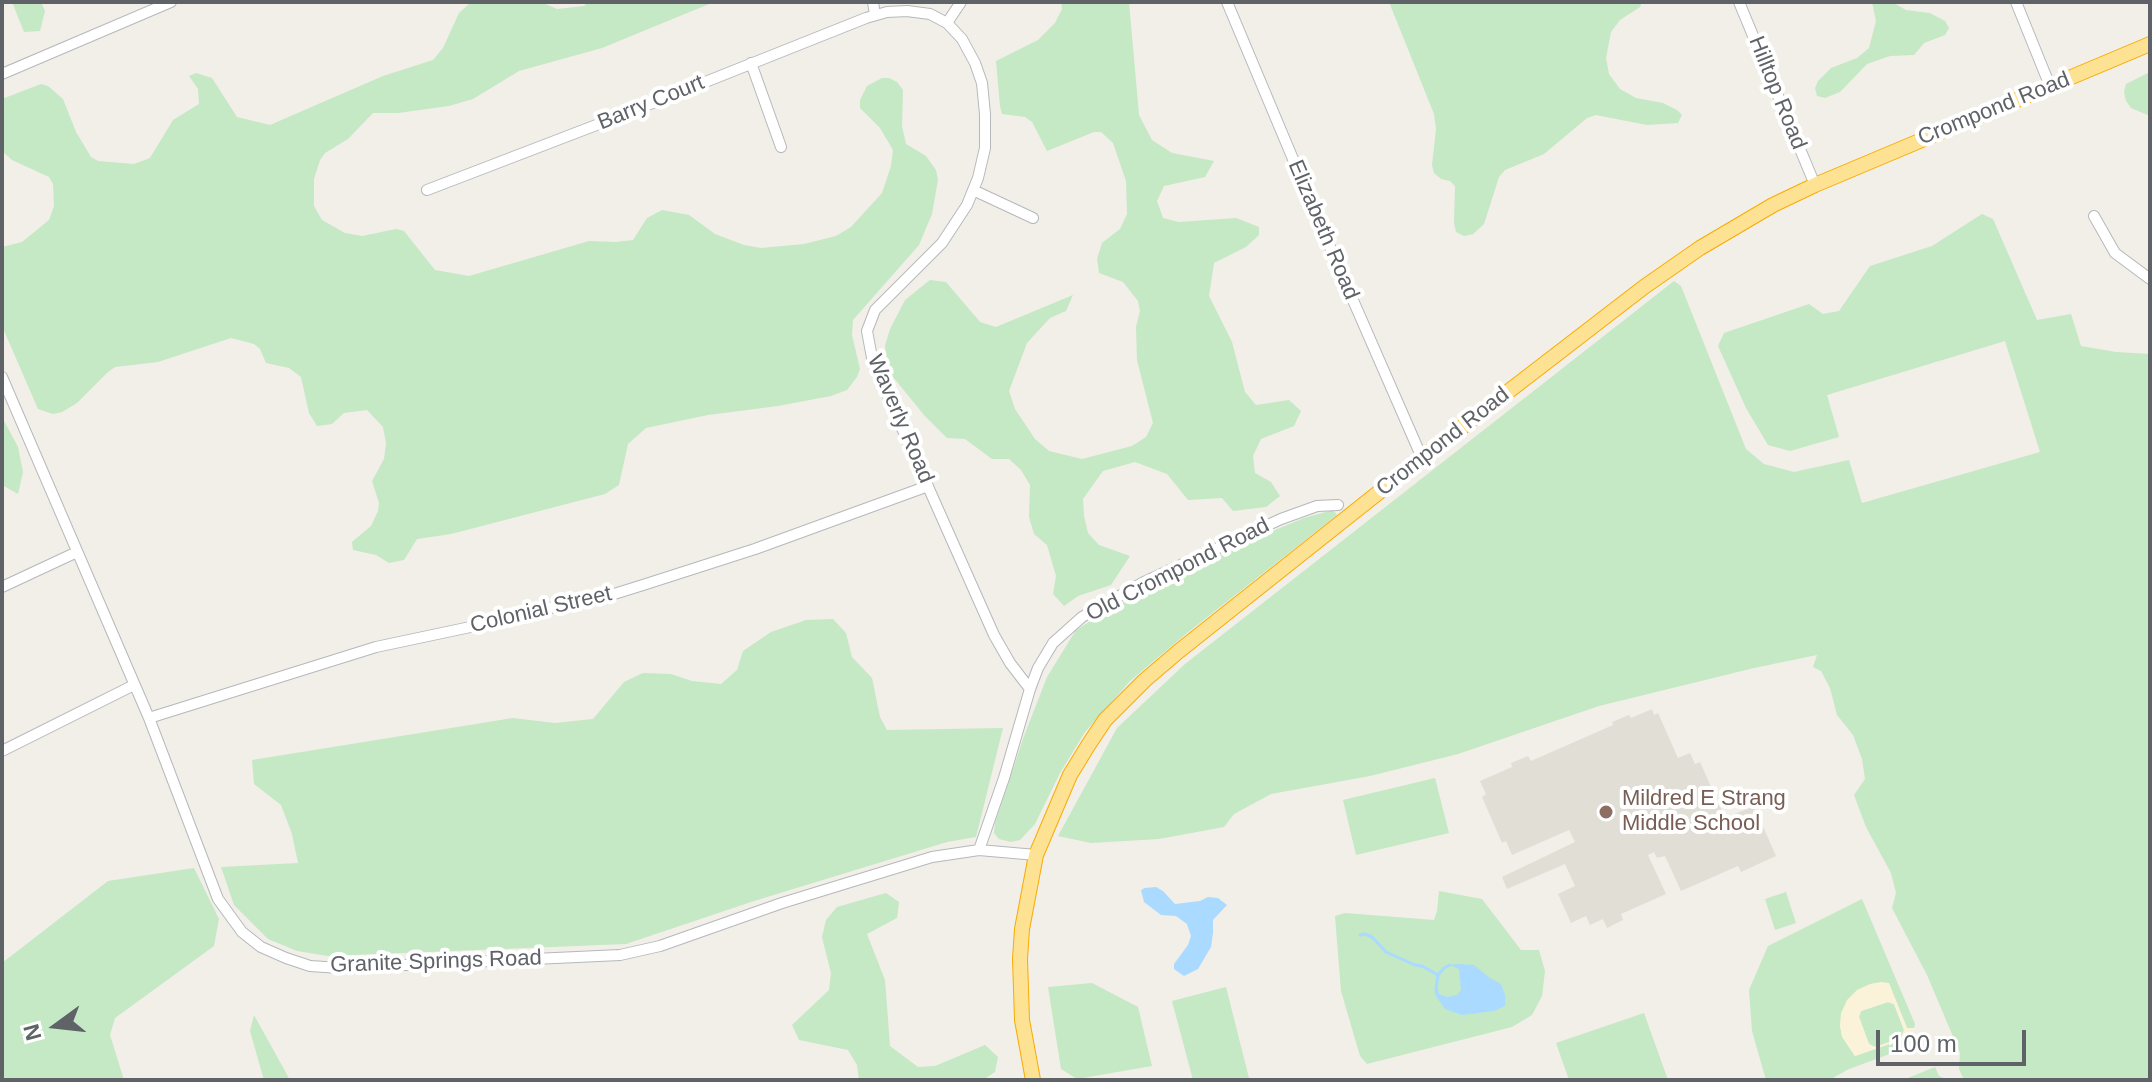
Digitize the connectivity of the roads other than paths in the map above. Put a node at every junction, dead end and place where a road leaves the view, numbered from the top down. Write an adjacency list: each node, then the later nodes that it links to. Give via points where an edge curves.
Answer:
1 (171, 2): 11 (street)
2 (873, 2): 7 (street)
3 (961, 2): 8 (street)
4 (1227, 2): 21 (street, Elizabeth Road)
5 (1739, 2): 14 (street, Hilltop Road)
6 (2016, 2): 12 (street)
7 (875, 15): 8 (street, via 907,11); 10 (street, Barry Court)
8 (947, 23): 16 (street, Waverly Road, via 962,39 982,83 985,148)
9 (2150, 44): 12 (highway, Crompond Road)
10 (751, 63): 13 (street); 15 (street, Barry Court)
11 (2, 74)
12 (2050, 86): 14 (highway, Crompond Road)
13 (781, 147)
14 (1815, 185): 21 (highway, Crompond Road, via 1740,223 1662,273)
15 (427, 190)
16 (973, 190): 18 (street); 22 (street, Waverly Road, via 942,243 875,310 867,331 873,363)
17 (2094, 216): 19 (street, via 2115,253)
18 (1033, 218)
19 (2150, 279)
20 (2, 377): 24 (street, Granite Springs Road)
21 (1422, 458): 31 (highway, Crompond Road, via 1124,699 1070,775)
22 (928, 486): 27 (street, Waverly Road, via 994,635); 28 (street, Colonial Street, via 613,594 376,647)
23 (1338, 505): 27 (street, Old Crompond Road, via 1317,506 1281,519 1144,582 1082,617 1053,643)
24 (77, 552): 25 (street); 26 (street, Granite Springs Road)
25 (2, 587)
26 (134, 685): 28 (street, Granite Springs Road); 29 (street)
27 (1030, 689): 30 (street, Old Crompond Road)
28 (149, 718): 30 (street, Granite Springs Road, via 228,915 261,947 310,966 620,955 932,857)
29 (2, 751)
30 (979, 850): 31 (street, Granite Springs Road)
31 (1036, 855): 32 (highway, Crompond Road, via 1020,959 1022,1020)
32 (1033, 1080)

